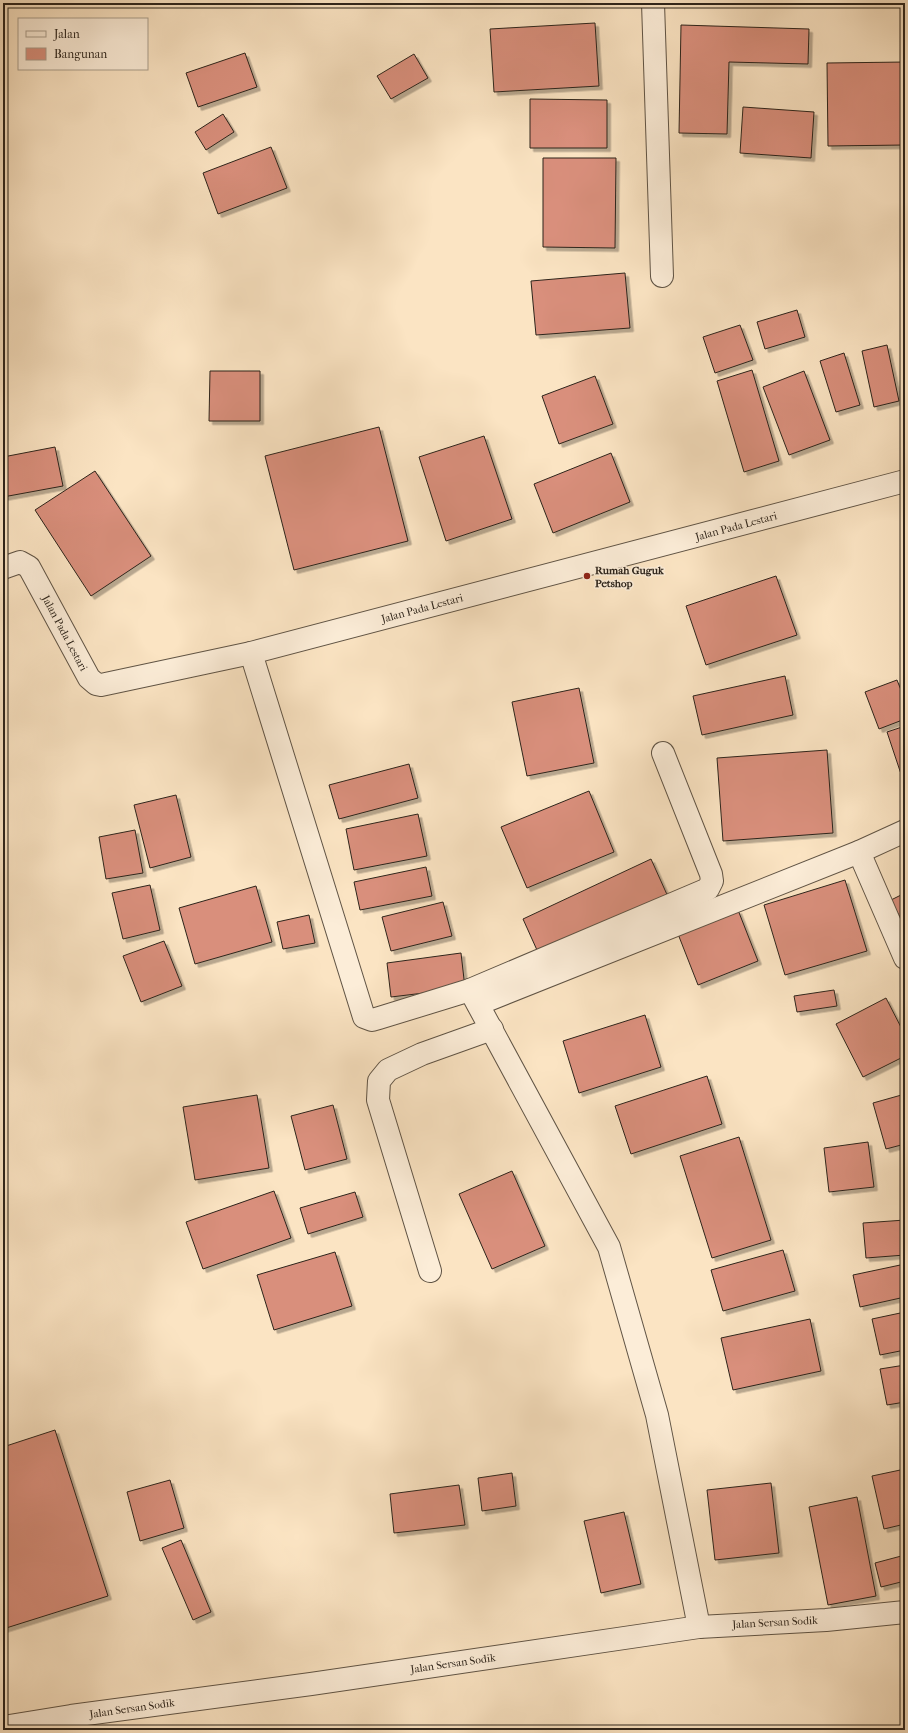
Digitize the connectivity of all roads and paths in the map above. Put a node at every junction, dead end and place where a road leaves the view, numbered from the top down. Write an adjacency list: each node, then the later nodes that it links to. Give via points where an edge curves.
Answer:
1 (653, 3): 2 (street)
2 (662, 276)
3 (905, 481): 5 (street, Jalan Pada Lestari)
4 (3, 568): 5 (street, Jalan Pada Lestari, via 20,562 29,567 89,678 96,684 115,683)
5 (251, 653): 10 (street, via 364,1017 372,1020)
6 (663, 753): 10 (street, via 711,874 712,881 708,889)
7 (905, 831): 8 (street)
8 (859, 852): 9 (street); 10 (street)
9 (905, 958)
10 (474, 997): 11 (street)
11 (492, 1029): 12 (street, via 422,1054 388,1070 379,1081 378,1100); 14 (street, via 609,1247 657,1415)
12 (430, 1271)
13 (905, 1612): 14 (street, Jalan Sersan Sodik, via 826,1620)
14 (699, 1626): 15 (street, Jalan Sersan Sodik)
15 (3, 1727)

